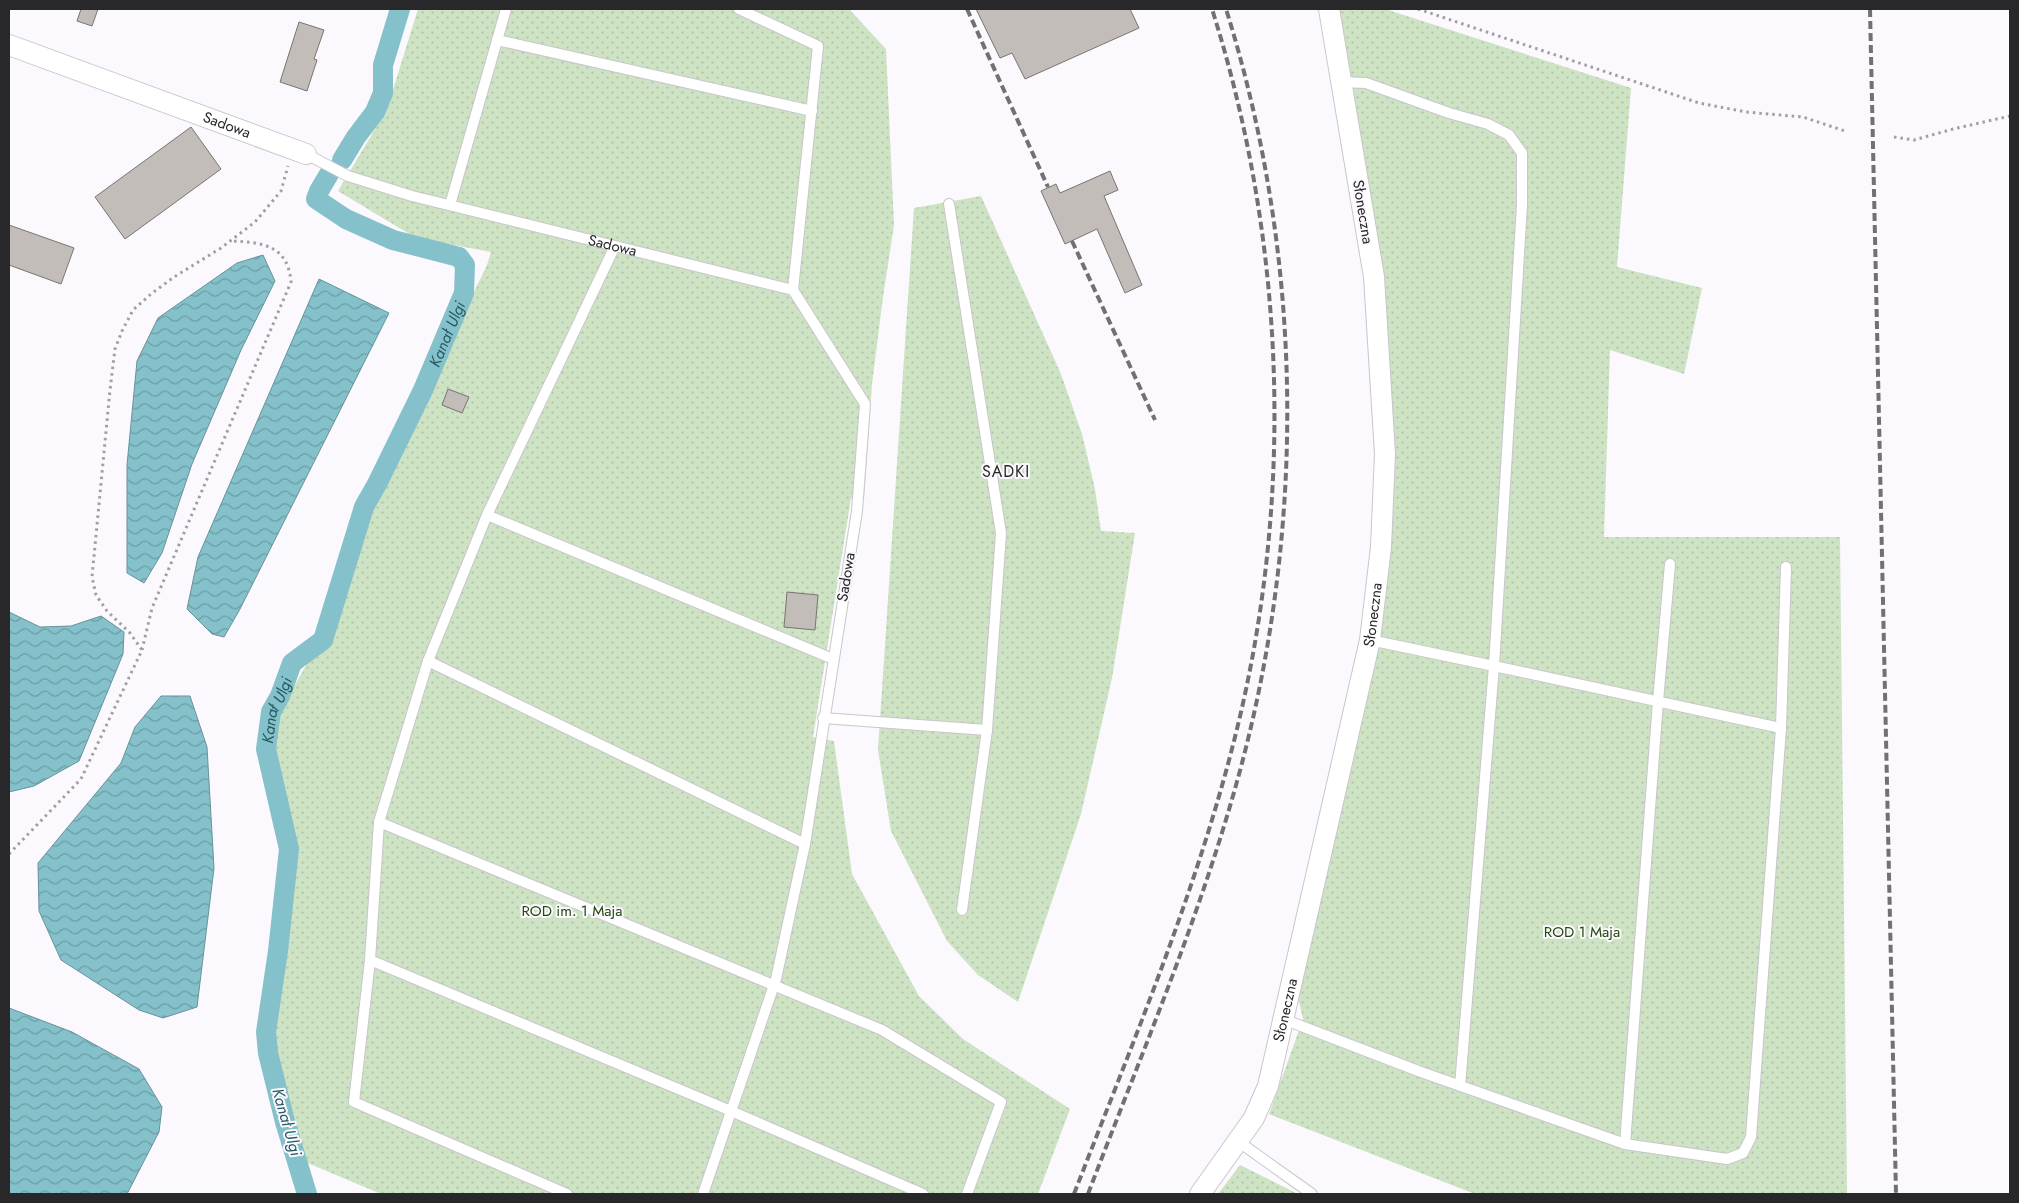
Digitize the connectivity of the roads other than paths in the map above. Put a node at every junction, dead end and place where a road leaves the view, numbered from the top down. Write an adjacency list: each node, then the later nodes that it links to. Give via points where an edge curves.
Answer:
1 (506, 9): 4 (lane)
2 (739, 9): 7 (lane, via 818,46)
3 (1329, 9): 6 (street, Słoneczna)
4 (497, 40): 7 (lane); 10 (lane)
5 (9, 45): 8 (street, Sadowa)
6 (1341, 82): 16 (street, Słoneczna, via 1374,277 1385,454 1381,547); 19 (lane, via 1366,83 1488,124 1509,135 1522,153 1522,205)
7 (812, 111): 12 (lane)
8 (300, 152): 10 (lane, Sadowa, via 348,176)
9 (949, 204): 23 (lane, via 1002,533)
10 (450, 205): 11 (lane, Sadowa)
11 (615, 246): 12 (lane, Sadowa); 13 (lane)
12 (793, 290): 17 (lane, Sadowa, via 865,404 857,511)
13 (487, 515): 17 (lane); 18 (lane)
14 (1670, 564): 20 (lane)
15 (1786, 567): 22 (lane)
16 (1370, 640): 19 (lane); 29 (street, Słoneczna)
17 (833, 659): 21 (lane, Sadowa)
18 (428, 661): 24 (lane); 25 (lane)
19 (1494, 666): 20 (lane); 30 (lane)
20 (1658, 701): 22 (lane); 33 (lane)
21 (823, 718): 23 (lane); 25 (lane, Sadowa)
22 (1781, 728): 33 (lane, via 1751,1137 1743,1153 1727,1159)
23 (987, 730): 26 (lane)
24 (379, 822): 27 (lane); 28 (lane)
25 (805, 844): 28 (lane, Sadowa)
26 (962, 910)
27 (370, 960): 31 (lane); 34 (lane, via 354,1102)
28 (774, 986): 31 (lane, Sadowa); 37 (lane, via 882,1030 1001,1102)
29 (1283, 1019): 30 (lane); 32 (street, Słoneczna, via 1268,1086)
30 (1460, 1086): 33 (lane)
31 (732, 1112): 35 (lane, Sadowa); 36 (lane)
32 (1239, 1142): 38 (street, Słoneczna); 39 (lane)
33 (1625, 1144)
34 (567, 1194)
35 (703, 1194)
36 (922, 1194)
37 (967, 1194)
38 (1200, 1194)
39 (1312, 1194)

